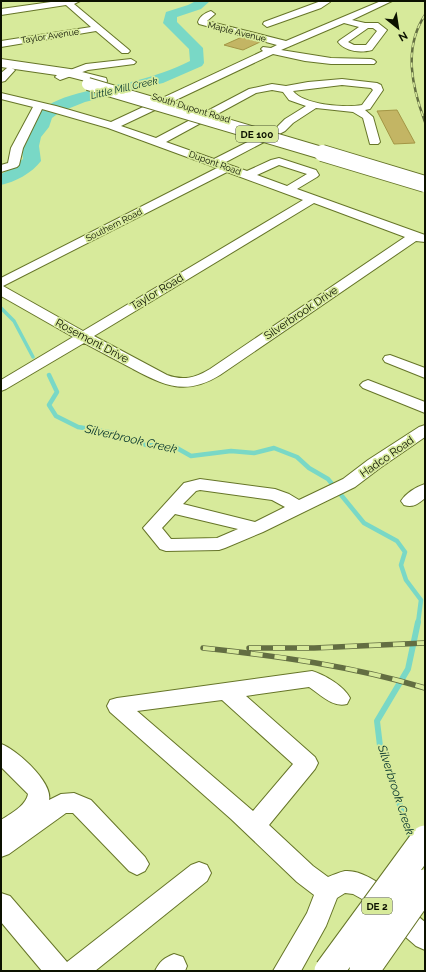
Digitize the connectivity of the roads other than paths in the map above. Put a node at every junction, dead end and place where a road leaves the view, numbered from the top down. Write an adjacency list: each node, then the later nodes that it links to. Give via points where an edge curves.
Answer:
1 (70, 1): 4 (street); 11 (street)
2 (325, 1): 5 (street)
3 (388, 1): 7 (street)
4 (1, 12)
5 (300, 13): 7 (street); 9 (street)
6 (211, 14): 12 (street, Maple Avenue, via 202,22)
7 (338, 22): 10 (street); 16 (street)
8 (246, 23): 12 (street)
9 (267, 24)
10 (366, 26)
11 (99, 28): 15 (street, Taylor Avenue); 18 (street)
12 (230, 29): 13 (street, Maple Avenue)
13 (245, 33): 14 (street); 16 (street, Maple Avenue)
14 (229, 40)
15 (1, 44)
16 (285, 44): 17 (street)
17 (271, 50): 19 (street); 22 (street)
18 (125, 51)
19 (287, 55): 21 (street, via 346,63); 22 (street, via 246,72)
20 (131, 62): 24 (street, via 86,67)
21 (371, 62)
22 (232, 63): 33 (street)
23 (3, 70): 24 (main road, South Dupont Road / DE 100)
24 (65, 75): 25 (main road, South Dupont Road / DE 100)
25 (95, 82): 39 (main road, South Dupont Road / DE 100); 40 (main road, South Dupont Road / DE 100, bridge)
26 (286, 89): 30 (street, via 293,98); 32 (street, via 342,82 377,86 378,90 366,107); 34 (street, via 272,87 253,91)
27 (1, 90): 29 (street, via 24,96)
28 (1, 96): 29 (street, Dupont Road)
29 (16, 100): 31 (street, Dupont Road)
30 (314, 104): 32 (street, via 335,109); 36 (street, Southern Road, via 281,129)
31 (39, 105): 33 (street, Dupont Road); 37 (street, via 17,148 13,165)
32 (357, 110): 35 (street, via 368,117)
33 (112, 126): 34 (street, Dupont Road)
34 (158, 142): 36 (street, Dupont Road)
35 (374, 142)
36 (221, 165): 38 (street, Dupont Road); 44 (street, Southern Road)
37 (1, 169)
38 (248, 175): 41 (street, Dupont Road); 41 (street, via 279,161 312,172 313,175)
39 (425, 178)
40 (425, 184)
41 (288, 190): 42 (street, Dupont Road)
42 (313, 199): 43 (street, Dupont Road); 46 (street, Taylor Road)
43 (420, 238): 49 (street, Silverbrook Drive, via 204,380)
44 (1, 283)
45 (1, 290): 46 (street, Rosemont Drive)
46 (82, 336): 49 (street, Rosemont Drive, via 158,377); 51 (street, Taylor Road)
47 (390, 359): 48 (street)
48 (425, 373)
49 (185, 383)
50 (368, 385): 52 (street)
51 (1, 386)
52 (425, 408)
53 (425, 430): 57 (street, Hadco Road, via 349,483)
54 (425, 490): 55 (street)
55 (410, 501)
56 (171, 507): 57 (street, via 190,487 200,484 275,496); 58 (street); 58 (street, Hadco Road, via 152,528 166,545 219,544)
57 (297, 507): 58 (street, Hadco Road)
58 (257, 528)
59 (226, 690): 60 (street, via 312,679); 62 (street, via 307,763); 62 (street, via 116,706)
60 (340, 698)
61 (1, 753): 63 (street, via 38,791 38,798 36,805 28,813)
62 (254, 827): 69 (street)
63 (1, 832)
64 (425, 840): 75 (main road, DE 2, bridge)
65 (1, 847): 66 (street, via 61,804 74,803 84,806)
66 (137, 864)
67 (199, 873): 73 (street)
68 (425, 884): 76 (main road, DE 2, bridge)
69 (327, 891): 71 (street, via 345,882 356,882 371,891); 74 (street, via 317,918)
70 (1, 904): 72 (street)
71 (425, 938)
72 (58, 971)
73 (75, 971)
74 (286, 971)
75 (329, 971)
76 (364, 971)

